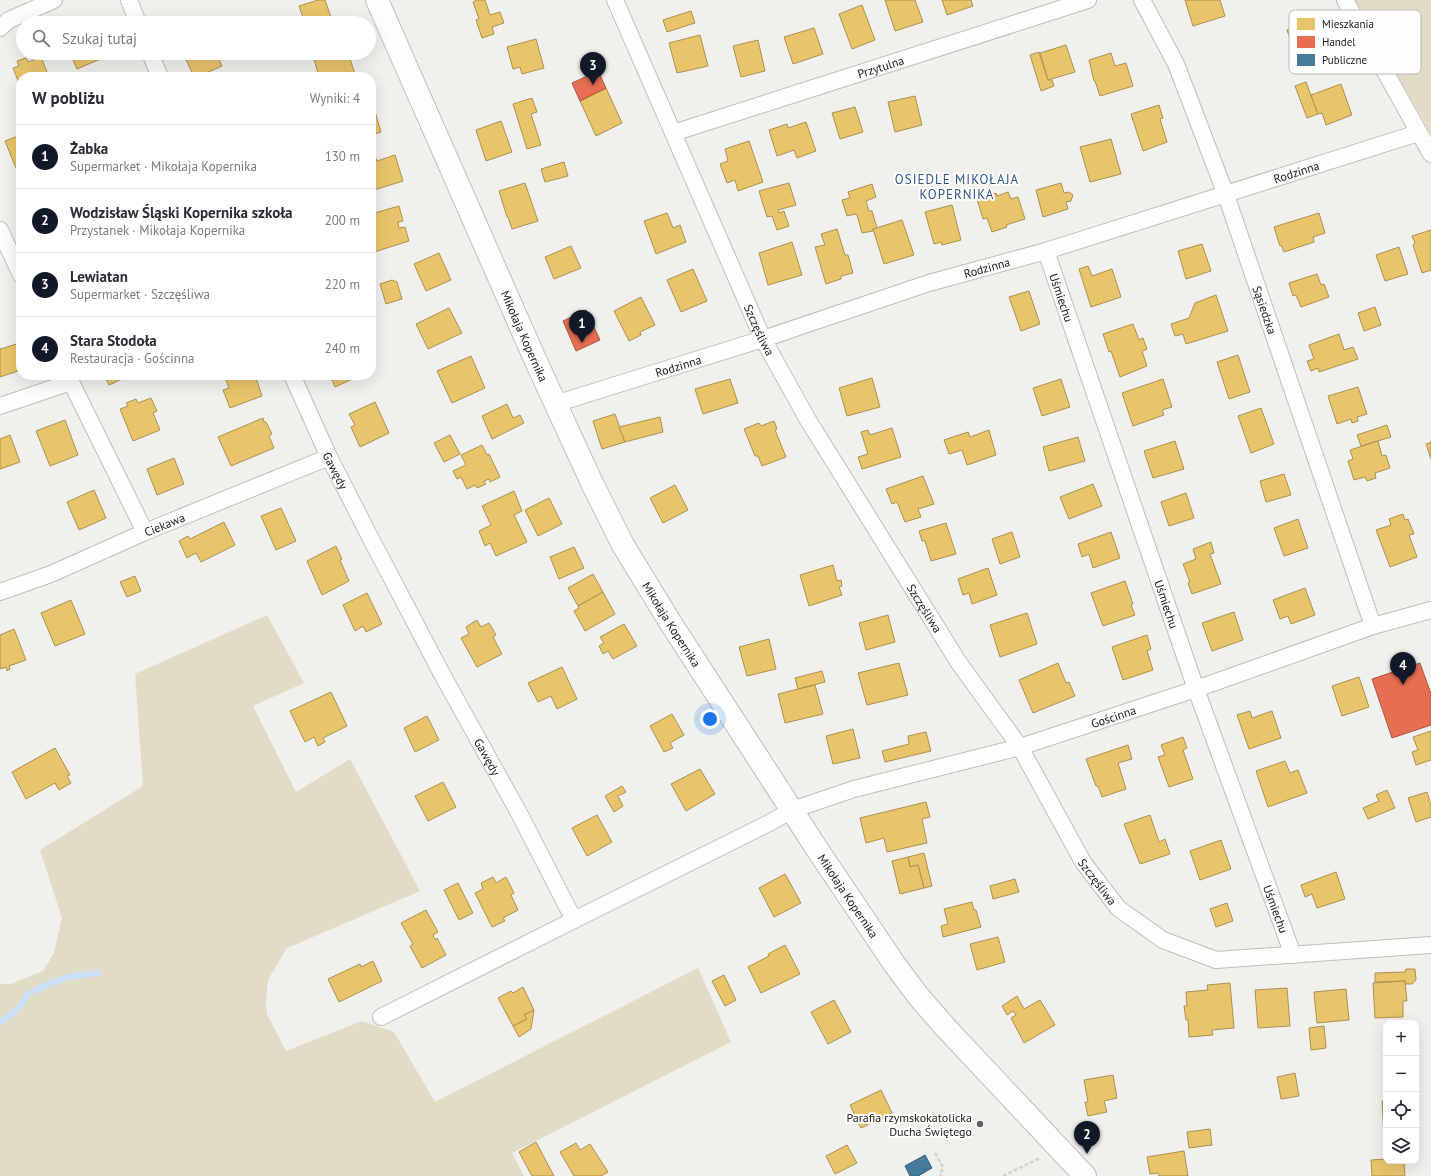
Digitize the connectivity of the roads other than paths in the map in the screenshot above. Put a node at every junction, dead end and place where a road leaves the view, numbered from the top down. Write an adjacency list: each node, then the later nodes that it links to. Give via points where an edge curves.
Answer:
1 (54, 0): 9 (street)
2 (129, 0): 10 (street)
3 (377, 0): 27 (street, Mikołaja Kopernika)
4 (615, 0): 16 (street, Szczęśliwa)
5 (1088, 0): 16 (street, Przytulna)
6 (1142, 0): 19 (street, Sąsiedzka, via 1176,64)
7 (1345, 0): 8 (street)
8 (1350, 10)
9 (18, 16)
10 (135, 16)
11 (16, 17): 12 (street)
12 (0, 28)
13 (153, 60): 14 (street)
14 (158, 72)
15 (1386, 74): 17 (street)
16 (673, 133): 23 (street, Szczęśliwa)
17 (1418, 133): 18 (street); 19 (street, Rodzinna)
18 (1431, 154)
19 (1226, 195): 21 (street, Rodzinna); 33 (street, Sąsiedzka)
20 (0, 230): 22 (street)
21 (1046, 251): 23 (street, Rodzinna, via 929,283); 34 (street, Uśmiechu)
22 (16, 264)
23 (763, 339): 27 (street, Rodzinna); 35 (street, Szczęśliwa, via 808,420 959,662)
24 (66, 380): 28 (street)
25 (69, 380): 30 (street)
26 (294, 380): 29 (street, Gawędy)
27 (555, 404): 36 (street, Mikołaja Kopernika, via 623,545)
28 (0, 406)
29 (329, 457): 30 (street, Ciekawa); 37 (street, Gawędy)
30 (144, 532): 31 (street, Ciekawa, via 51,574)
31 (0, 592)
32 (1431, 610): 33 (street, Gościnna)
33 (1373, 626): 34 (street, Gościnna)
34 (1196, 689): 35 (street, Gościnna); 39 (street, Uśmiechu)
35 (1020, 747): 36 (street, Gościnna, via 854,789); 39 (street, Szczęśliwa, via 1083,862 1118,908 1163,940 1216,960)
36 (792, 810): 37 (street); 41 (street, Mikołaja Kopernika, via 919,997)
37 (574, 920): 40 (street)
38 (1431, 945): 39 (street, Szczęśliwa)
39 (1293, 955)
40 (381, 1017)
41 (1085, 1176)

